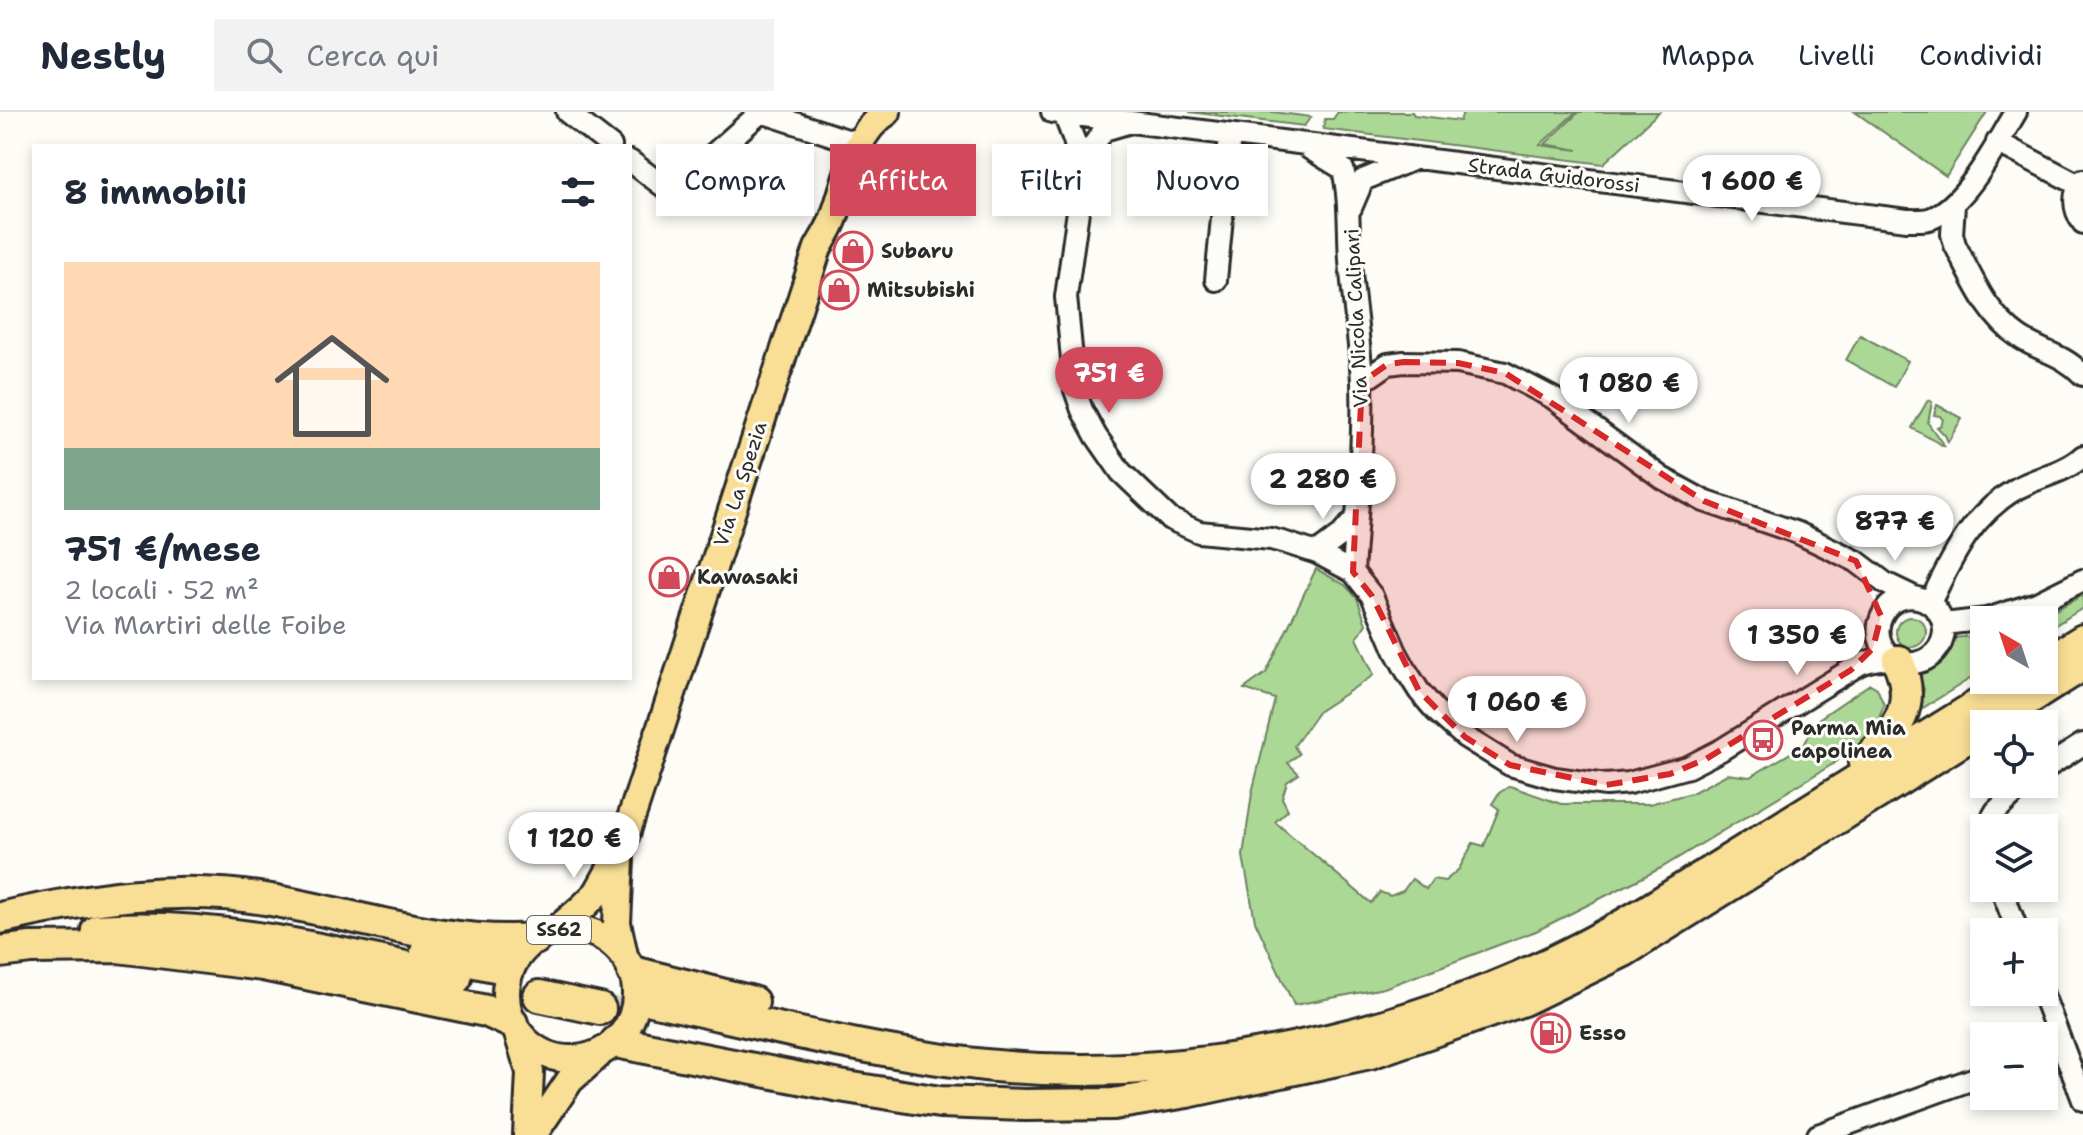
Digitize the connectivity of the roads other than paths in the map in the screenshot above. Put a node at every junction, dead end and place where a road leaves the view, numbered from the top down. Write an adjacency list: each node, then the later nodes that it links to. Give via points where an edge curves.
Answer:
1 (567, 112): 11 (street)
2 (863, 112): 8 (main road, Via La Spezia / SS62)
3 (887, 112): 21 (main road, Via La Spezia / SS62, via 861,141)
4 (2016, 112): 9 (street)
5 (1058, 113): 6 (street, Strada Guidorossi); 12 (street)
6 (1131, 122): 7 (street, Strada Guidorossi); 13 (street, via 1104,130)
7 (1230, 135): 10 (street, Strada Guidorossi); 22 (street)
8 (847, 140): 15 (street, via 761,112 671,192); 21 (main road, Via La Spezia / SS62, via 821,217)
9 (1997, 142): 16 (street); 17 (street)
10 (1301, 143): 14 (street, Strada Guidorossi); 18 (street, Via Nicola Calipari, via 1343,169)
11 (608, 144)
12 (1075, 144)
13 (1094, 144)
14 (1416, 158): 17 (street, Strada Guidorossi, via 1907,220 1930,220); 18 (street, Via Nicola Calipari, via 1363,180)
15 (632, 163)
16 (2081, 183): 20 (street, via 2075,204)
17 (1954, 205): 25 (street, via 1955,245 1989,308 2023,340)
18 (1350, 212): 23 (street, Via Nicola Calipari)
19 (1077, 216): 29 (street, via 1066,297 1075,390 1091,429 1121,472 1170,519 1199,532 1271,539)
20 (2083, 223)
21 (816, 253): 48 (main road, Via La Spezia / SS62)
22 (1216, 280)
23 (1359, 348): 24 (street); 26 (street, Via Nicola Calipari)
24 (1388, 364): 26 (street); 30 (street, via 1458,363 1505,373 1553,398 1662,478 1704,501 1798,533)
25 (2083, 375)
26 (1362, 382): 28 (street, Via Nicola Calipari, via 1362,465)
27 (2083, 456): 33 (street, via 1999,501 1969,530)
28 (1355, 519): 29 (street); 31 (street, Via Nicola Calipari)
29 (1317, 553): 31 (street)
30 (1856, 561): 33 (street, via 1885,583); 35 (street, via 1871,585)
31 (1353, 572): 39 (street, via 1372,596 1407,672 1436,711 1510,765 1555,778 1606,785 1688,767)
32 (2083, 580): 34 (street, via 1987,619)
33 (1922, 600): 34 (street, via 1936,609); 35 (street, via 1906,598 1891,604)
34 (1944, 624): 38 (street, via 1941,645 1927,659)
35 (1880, 626): 38 (street, via 1884,649); 39 (street)
36 (2083, 640): 37 (highway)
37 (2058, 655)
38 (1896, 660): 39 (street); 49 (highway, via 1907,700 1885,742 1861,766)
39 (1860, 664)
40 (2083, 665): 42 (highway)
41 (1995, 694): 49 (highway)
42 (2011, 710)
43 (1970, 736): 63 (highway, via 1624,951 1523,1000 1370,1053)
44 (2083, 744): 45 (street)
45 (2058, 760)
46 (2010, 798): 47 (street)
47 (1994, 814)
48 (620, 852): 52 (main road, Via La Spezia / SS62, via 597,893); 55 (main road, Via La Spezia / SS62, via 617,923)
49 (1717, 867): 61 (highway, via 1589,943 1453,1002 1303,1045)
50 (0, 918): 52 (highway, via 61,904 208,892 453,938 503,942)
51 (0, 925): 53 (highway, via 112,910 203,911 301,925 492,976 165,929 108,929)
52 (545, 935): 55 (main road, SS62, via 574,929 593,932 610,942); 58 (main road, Via La Spezia / SS62, via 519,954 509,972 505,993)
53 (0, 945)
54 (0, 952): 58 (highway, via 118,947 263,965 486,1011)
55 (628, 964): 59 (main road, Via La Spezia / SS62, via 637,991 635,1010 628,1027); 61 (highway, via 782,1009 944,1040 1139,1058)
56 (541, 986): 57 (highway)
57 (602, 1000)
58 (515, 1028): 59 (main road, via 531,1047 565,1060); 65 (main road, Via La Spezia, via 530,1072)
59 (608, 1048): 63 (highway, via 940,1102 1113,1104); 65 (main road, Via La Spezia, via 570,1080)
60 (2058, 1058): 64 (street)
61 (1165, 1066): 63 (highway, via 1066,1069 975,1064 650,1010 892,1071 992,1085 1043,1089)
62 (1970, 1080): 66 (street)
63 (1232, 1082)
64 (2083, 1100)
65 (530, 1135)
66 (1818, 1135)

